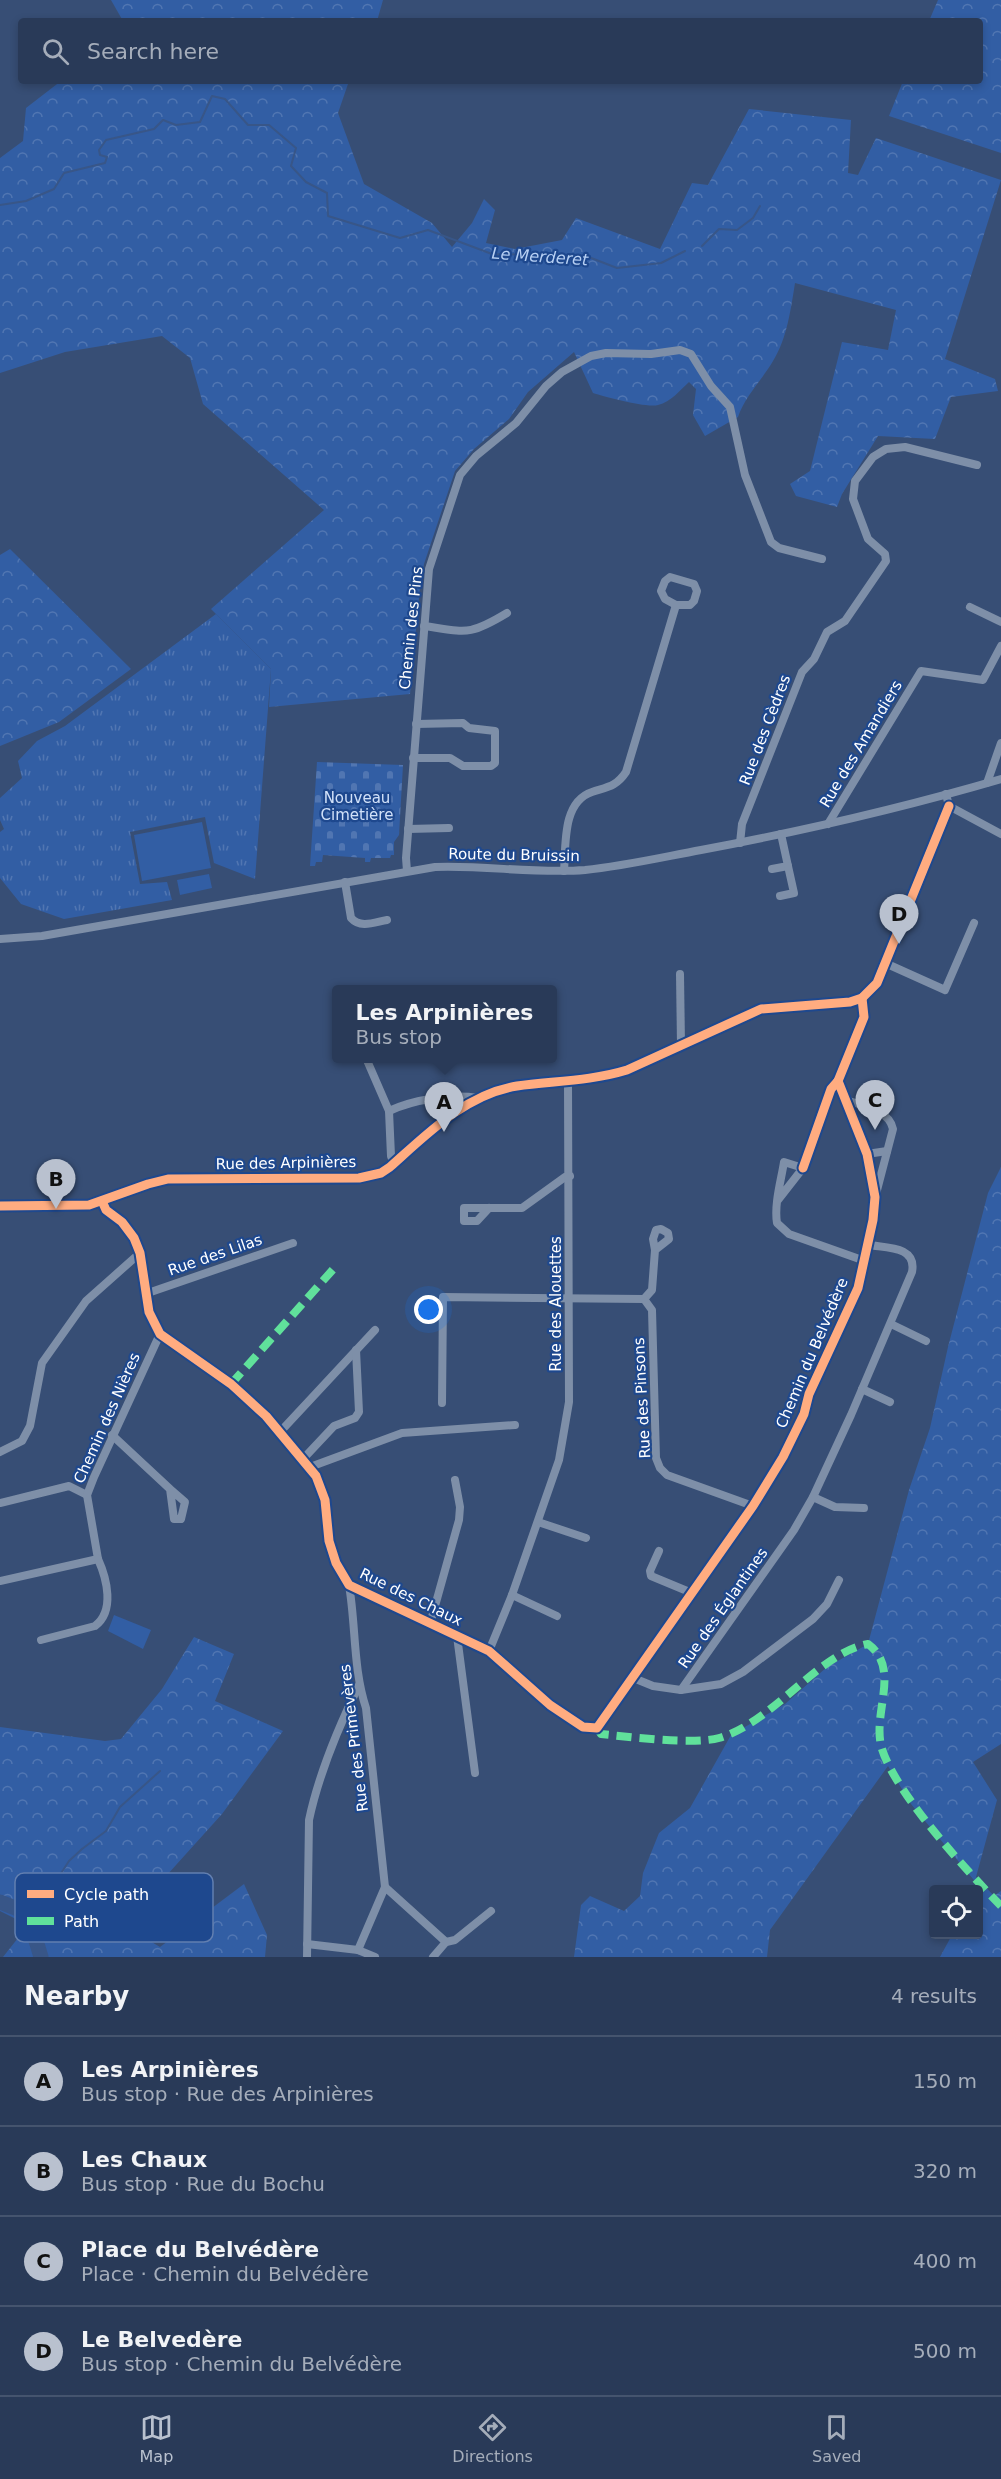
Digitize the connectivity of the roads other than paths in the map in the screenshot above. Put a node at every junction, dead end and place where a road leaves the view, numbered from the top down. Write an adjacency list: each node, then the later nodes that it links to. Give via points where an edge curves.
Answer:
1 (977, 465): 21 (street, Rue des Cèdres, via 905,447 886,449 873,457 855,481 853,499 868,539 885,554 886,561 845,621 827,632 814,659 802,672 742,824)
2 (822, 559): 7 (street, Chemin des Pins, via 779,548 771,542 745,475 730,407 691,354 680,350 606,353 576,363 546,386 516,423 476,456 460,475 429,569)
3 (676, 604): 25 (street, via 626,771 610,788 589,793 576,802 570,812)
4 (970, 607): 6 (street)
5 (507, 613): 7 (street, via 468,632)
6 (1001, 622)
7 (424, 626): 9 (street, Chemin des Pins)
8 (1001, 646): 16 (street, Rue des Amandiers, via 983,680 921,671)
9 (416, 724): 11 (street, Chemin des Pins); 11 (street, via 463,723 469,728 495,731 495,763 463,766 450,758)
10 (1001, 743): 13 (street)
11 (413, 758): 18 (street, Chemin des Pins)
12 (1001, 779): 13 (street, Route du Bruissin)
13 (987, 783): 14 (street, Route du Bruissin)
14 (946, 794): 15 (street); 16 (street, Route du Bruissin)
15 (949, 806): 20 (street); 31 (street)
16 (828, 824): 19 (street, Route du Bruissin)
17 (449, 828): 18 (street)
18 (408, 829): 24 (street, Chemin des Pins)
19 (781, 834): 21 (street, Route du Bruissin); 22 (street)
20 (1001, 834)
21 (740, 843): 25 (street, Route du Bruissin)
22 (788, 866): 23 (street); 27 (street, via 794,893)
23 (772, 869)
24 (407, 871): 25 (street, Route du Bruissin, via 463,866); 26 (street, Route du Bruissin)
25 (564, 871)
26 (345, 882): 28 (street, via 355,922 361,925); 30 (street, Route du Bruissin, via 42,936)
27 (780, 896)
28 (387, 920)
29 (975, 923): 31 (street, via 945,990)
30 (0, 939)
31 (885, 963): 33 (street, via 877,983)
32 (680, 974): 34 (street)
33 (862, 998): 34 (street, Rue des Arpinières, via 761,1009); 38 (street, Chemin du Belvédère, via 864,1017 838,1081)
34 (681, 1045): 36 (street, Rue des Arpinières, via 627,1070)
35 (368, 1063): 39 (street)
36 (568, 1081): 37 (street, Rue des Arpinières, via 516,1086); 43 (street, Rue des Alouettes)
37 (479, 1098): 39 (street, Rue des Arpinières, via 463,1096 403,1104); 42 (street, Rue des Arpinières, via 454,1113)
38 (843, 1099): 40 (street, Chemin du Belvédère, via 888,1117 893,1129); 41 (street, Chemin du Belvédère)
39 (389, 1111): 42 (street)
40 (887, 1151): 41 (street); 44 (street, Chemin du Belvédère)
41 (867, 1154): 44 (street, Chemin du Belvédère)
42 (394, 1164): 46 (street, Rue des Arpinières, via 381,1173 359,1178 168,1179)
43 (570, 1176): 48 (street, via 522,1208); 55 (street, Rue des Alouettes)
44 (875, 1197): 50 (street, Chemin du Belvédère)
45 (778, 1200): 53 (street, via 776,1218 789,1234)
46 (102, 1201): 47 (street, Rue des Arpinières, via 89,1205); 52 (street, via 134,1238)
47 (0, 1206)
48 (489, 1208)
49 (293, 1243): 54 (street, Rue des Lilas)
50 (869, 1245): 53 (street, Chemin du Belvédère); 57 (street, Rue des Églantines, via 904,1251 914,1264)
51 (655, 1250): 56 (street, via 652,1290)
52 (140, 1253): 54 (street); 68 (street, via 86,1301 42,1363 30,1426 22,1441)
53 (865, 1261): 76 (street, Chemin du Belvédère, via 858,1288 809,1394 804,1414)
54 (145, 1294): 59 (street)
55 (570, 1298): 56 (street); 64 (street, via 443,1297); 78 (street, Rue des Alouettes, via 569,1402 559,1460)
56 (644, 1299): 76 (street, Rue des Pinsons, via 652,1310 656,1458 660,1468 667,1475)
57 (891, 1324): 60 (street); 62 (street, Rue des Églantines)
58 (375, 1330): 61 (street)
59 (160, 1334): 66 (street, Rue des Chaux, via 231,1384); 67 (street, Chemin des Nières)
60 (926, 1341)
61 (356, 1350): 66 (street); 69 (street, via 359,1412 355,1418 334,1426)
62 (862, 1389): 63 (street); 74 (street, Rue des Églantines)
63 (890, 1402)
64 (442, 1403)
65 (515, 1425): 70 (street, via 402,1433)
66 (280, 1431): 69 (street, Rue des Chaux)
67 (112, 1435): 72 (street); 73 (street, Chemin des Nières)
68 (0, 1452)
69 (303, 1459): 70 (street, Rue des Chaux)
70 (310, 1467): 84 (street, Rue des Chaux, via 325,1500 329,1541 336,1563)
71 (455, 1480): 88 (street, via 459,1520)
72 (170, 1489)
73 (87, 1495): 75 (street, via 69,1486); 81 (street, Chemin des Nières)
74 (813, 1497): 77 (street, via 835,1507); 94 (street, Rue des Églantines)
75 (0, 1503)
76 (753, 1506): 85 (street, Chemin du Belvédère)
77 (864, 1508)
78 (538, 1522): 79 (street); 86 (street, Rue des Alouettes)
79 (586, 1538)
80 (659, 1551): 85 (street, via 651,1576)
81 (98, 1559): 83 (street); 90 (street, Chemin des Nières, via 108,1601 101,1622)
82 (839, 1580): 94 (street, via 813,1619 743,1672 720,1684)
83 (0, 1581)
84 (349, 1585): 88 (street, Rue des Chaux); 93 (street, Rue des Primevères)
85 (692, 1593): 92 (street, Chemin du Belvédère)
86 (512, 1595): 87 (street); 91 (street, Rue des Alouettes)
87 (557, 1616)
88 (430, 1624): 89 (street, Rue des Chaux)
89 (457, 1636): 91 (street, Rue des Chaux); 96 (street)
90 (40, 1640)
91 (489, 1651): 95 (street, Rue des Chaux, via 550,1705)
92 (632, 1677): 94 (street, Rue des Églantines, via 652,1686); 95 (street, Chemin du Belvédère, via 597,1728)
93 (358, 1685): 97 (street, Rue des Primevères, via 366,1708); 100 (street, via 339,1727 309,1820)
94 (681, 1690)
95 (583, 1728)
96 (475, 1773)
97 (385, 1887): 99 (street); 101 (street, Rue des Primevères)
98 (491, 1911): 99 (street, via 455,1941)
99 (446, 1941): 104 (street)
100 (307, 1944): 101 (street); 102 (street)
101 (358, 1950): 103 (street)
102 (307, 1957)
103 (375, 1957)
104 (433, 1957)

